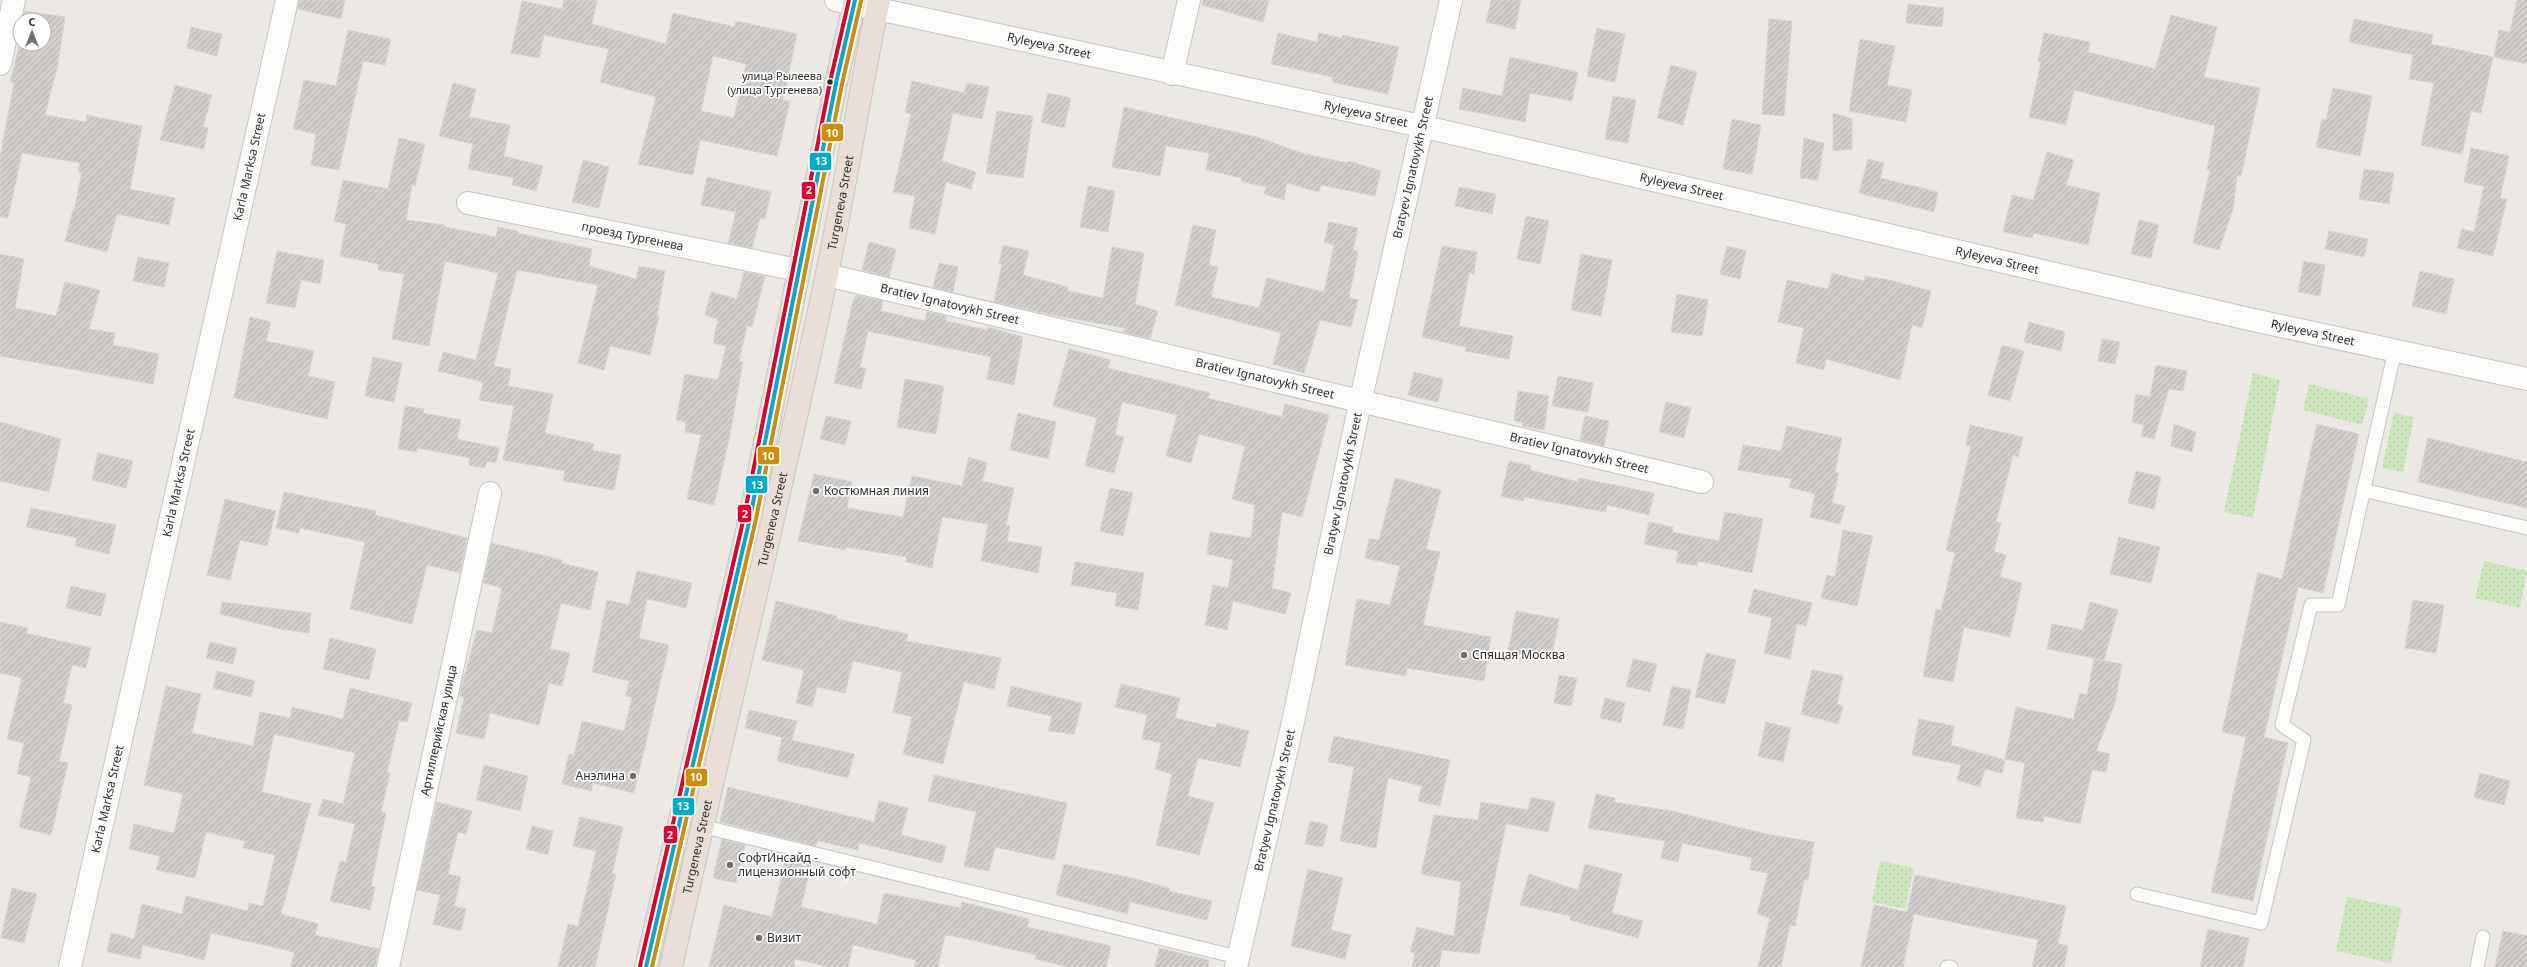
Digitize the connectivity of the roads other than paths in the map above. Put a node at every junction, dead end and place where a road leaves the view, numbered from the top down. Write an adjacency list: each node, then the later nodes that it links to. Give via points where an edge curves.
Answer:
1 (14, 0): 7 (street)
2 (287, 0): 24 (street, Karla Marksa Street)
3 (1189, 0): 8 (street)
4 (1451, 0): 9 (street, Bratyev Ignatovykh Street)
5 (849, 1): 6 (street, Ryleyeva Street); 11 (highway, Turgeneva Street, via 836,83)
6 (878, 4): 8 (street, Ryleyeva Street); 12 (highway, Turgeneva Street)
7 (0, 64)
8 (1172, 74): 9 (street, Ryleyeva Street)
9 (1422, 126): 13 (street, Ryleyeva Street, via 2253,320); 15 (street, Bratyev Ignatovykh Street)
10 (468, 203): 11 (street, проезд Тургенева)
11 (798, 270): 26 (highway, Turgeneva Street, via 750,518)
12 (827, 275): 15 (street, Bratiev Ignatovykh Street); 20 (highway, Turgeneva Street, via 774,524)
13 (2395, 350): 14 (street, Ryleyeva Street); 17 (lane)
14 (2527, 379)
15 (1360, 403): 16 (street, Bratiev Ignatovykh Street); 23 (street, Bratyev Ignatovykh Street, via 1293,722)
16 (1702, 482)
17 (2363, 490): 19 (lane); 21 (lane, via 2338,605 2311,605 2282,725 2304,740 2261,923)
18 (490, 493): 25 (street, Артиллерийская улица)
19 (2527, 528)
20 (702, 826): 23 (lane); 27 (highway, Turgeneva Street)
21 (2137, 894)
22 (2483, 937): 30 (lane)
23 (1237, 962)
24 (70, 967)
25 (388, 967)
26 (646, 967)
27 (671, 967)
28 (1948, 967): 29 (lane)
29 (1951, 967)
30 (2477, 967)

